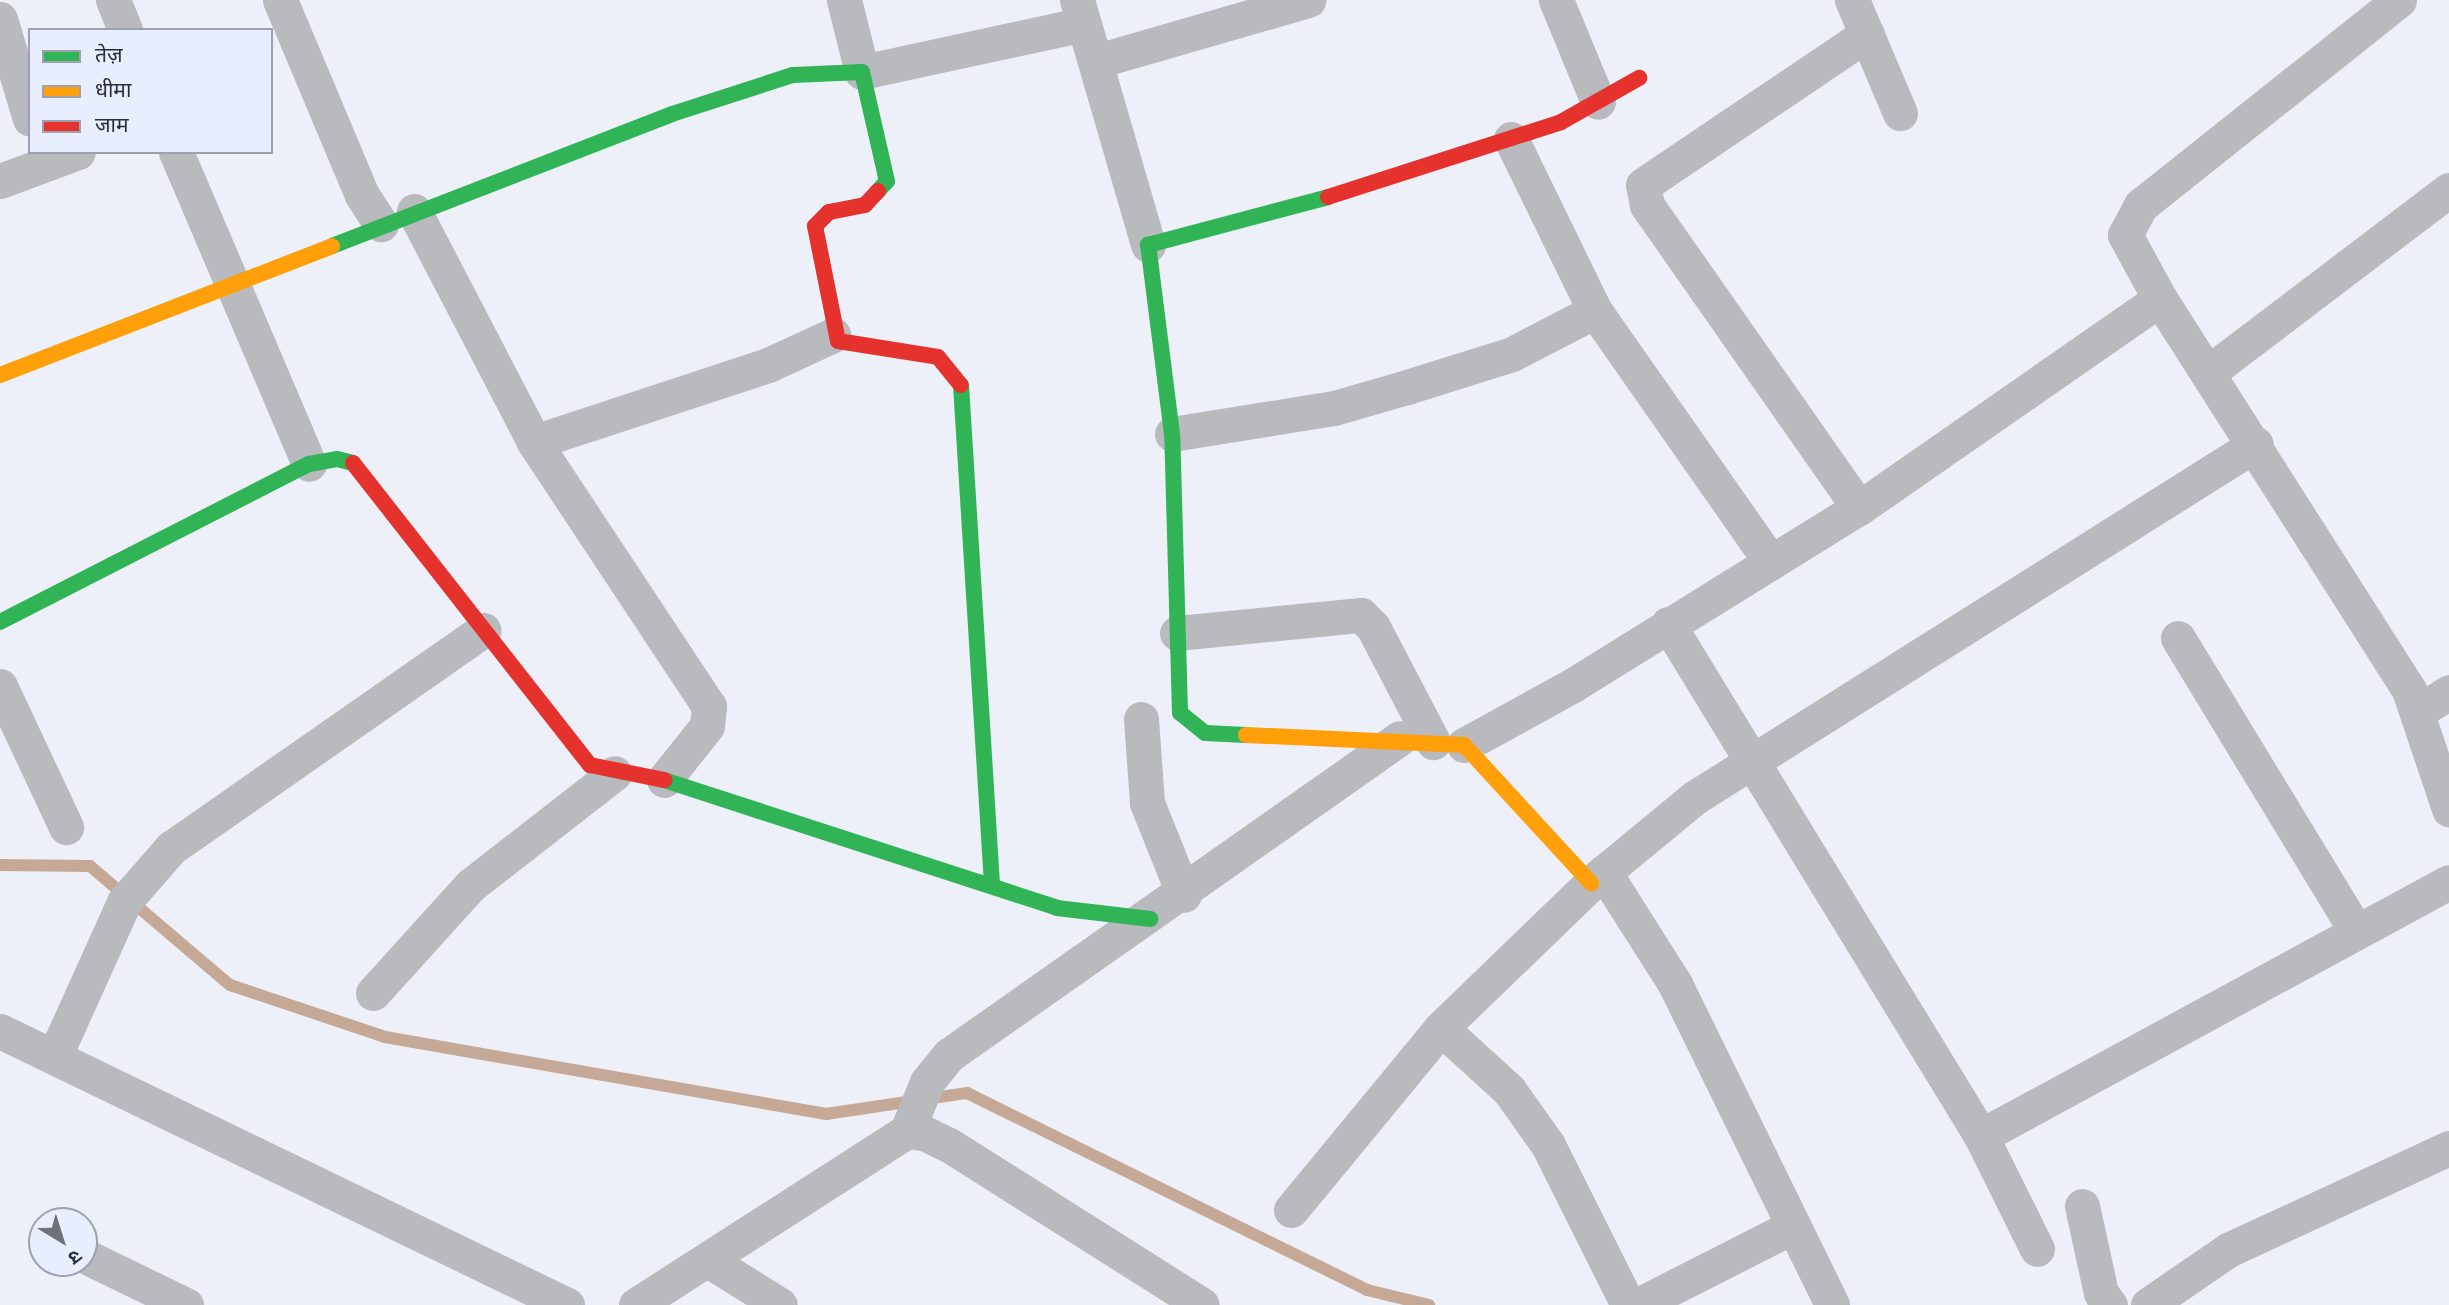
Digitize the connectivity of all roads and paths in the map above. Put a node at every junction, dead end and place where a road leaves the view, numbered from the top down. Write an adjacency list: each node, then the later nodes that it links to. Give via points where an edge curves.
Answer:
1 (113, 0): 10 (street)
2 (281, 0): 25 (street, via 362,195)
3 (844, 0): 13 (street)
4 (1308, 0): 12 (street)
5 (1556, 0): 15 (street)
6 (1852, 0): 11 (street)
7 (2399, 0): 28 (street, via 2132,214 2125,235)
8 (1080, 12): 12 (street); 13 (street)
9 (0, 19): 16 (street)
10 (124, 28)
11 (1867, 34): 17 (street); 37 (street, via 1643,184 1647,205)
12 (1097, 61): 26 (street)
13 (862, 72): 24 (street, via 793,75); 30 (street, via 887,181 876,199 829,212 815,226)
14 (1639, 78): 15 (street)
15 (1598, 102): 18 (street)
16 (28, 112)
17 (1900, 113)
18 (1511, 139): 26 (street, via 1261,219); 29 (street)
19 (68, 154): 21 (street)
20 (177, 154): 27 (street)
21 (42, 159): 22 (street)
22 (0, 181)
23 (2449, 190): 31 (street)
24 (414, 211): 25 (street); 34 (street)
25 (381, 224): 27 (street)
26 (1148, 245): 33 (street)
27 (236, 284): 32 (street); 36 (street)
28 (2160, 299): 31 (street); 37 (street)
29 (1595, 311): 33 (street, via 1512,354 1407,387 1334,408); 38 (street)
30 (834, 335): 34 (street, via 768,365); 56 (street, via 846,344 938,357 961,386)
31 (2209, 372): 35 (street)
32 (0, 375)
33 (1172, 434): 42 (street)
34 (534, 442): 51 (street, via 709,706 707,726)
35 (2256, 444): 46 (street); 49 (street)
36 (309, 464): 39 (street); 41 (street, via 337,459 354,463 370,478)
37 (1859, 508): 38 (street)
38 (1771, 562): 40 (street)
39 (0, 622)
40 (1668, 624): 48 (street); 49 (street)
41 (483, 630): 50 (street, via 579,755); 63 (street, via 203,823 152,867 124,902)
42 (1177, 633): 48 (street, via 1361,615 1373,627); 48 (street, via 1180,713 1205,733)
43 (2178, 638): 59 (street)
44 (0, 685): 53 (street)
45 (2449, 692): 46 (street)
46 (2419, 711): 52 (street)
47 (1140, 719): 57 (street, via 1147,803)
48 (1432, 742): 54 (street); 57 (street)
49 (1754, 757): 54 (street, via 1694,798); 65 (street)
50 (615, 773): 51 (street); 60 (street, via 471,885)
51 (664, 780): 56 (street, via 795,826)
52 (2449, 809)
53 (66, 828)
54 (1597, 878): 61 (street); 69 (street, via 1675,984)
55 (2449, 882): 59 (street)
56 (992, 885): 58 (street, via 1057,908)
57 (1184, 895): 58 (street)
58 (1150, 919): 64 (street, via 939,1063)
59 (2356, 931): 65 (street)
60 (373, 993)
61 (1441, 1028): 68 (street); 78 (street, via 1509,1090 1548,1145)
62 (0, 1031): 63 (street)
63 (55, 1055): 74 (street)
64 (907, 1131): 72 (street); 77 (street, via 925,1133 949,1145)
65 (1981, 1136): 70 (street)
66 (2449, 1148): 82 (street, via 2228,1250)
67 (2082, 1206): 81 (street, via 2101,1293)
68 (1291, 1210)
69 (1790, 1228): 79 (street); 80 (street)
70 (2037, 1249)
71 (98, 1262): 73 (street)
72 (711, 1262): 75 (street); 76 (street)
73 (186, 1305)
74 (567, 1305)
75 (636, 1305)
76 (780, 1305)
77 (1202, 1305)
78 (1629, 1305)
79 (1639, 1305)
80 (1832, 1305)
81 (2110, 1305)
82 (2148, 1305)

